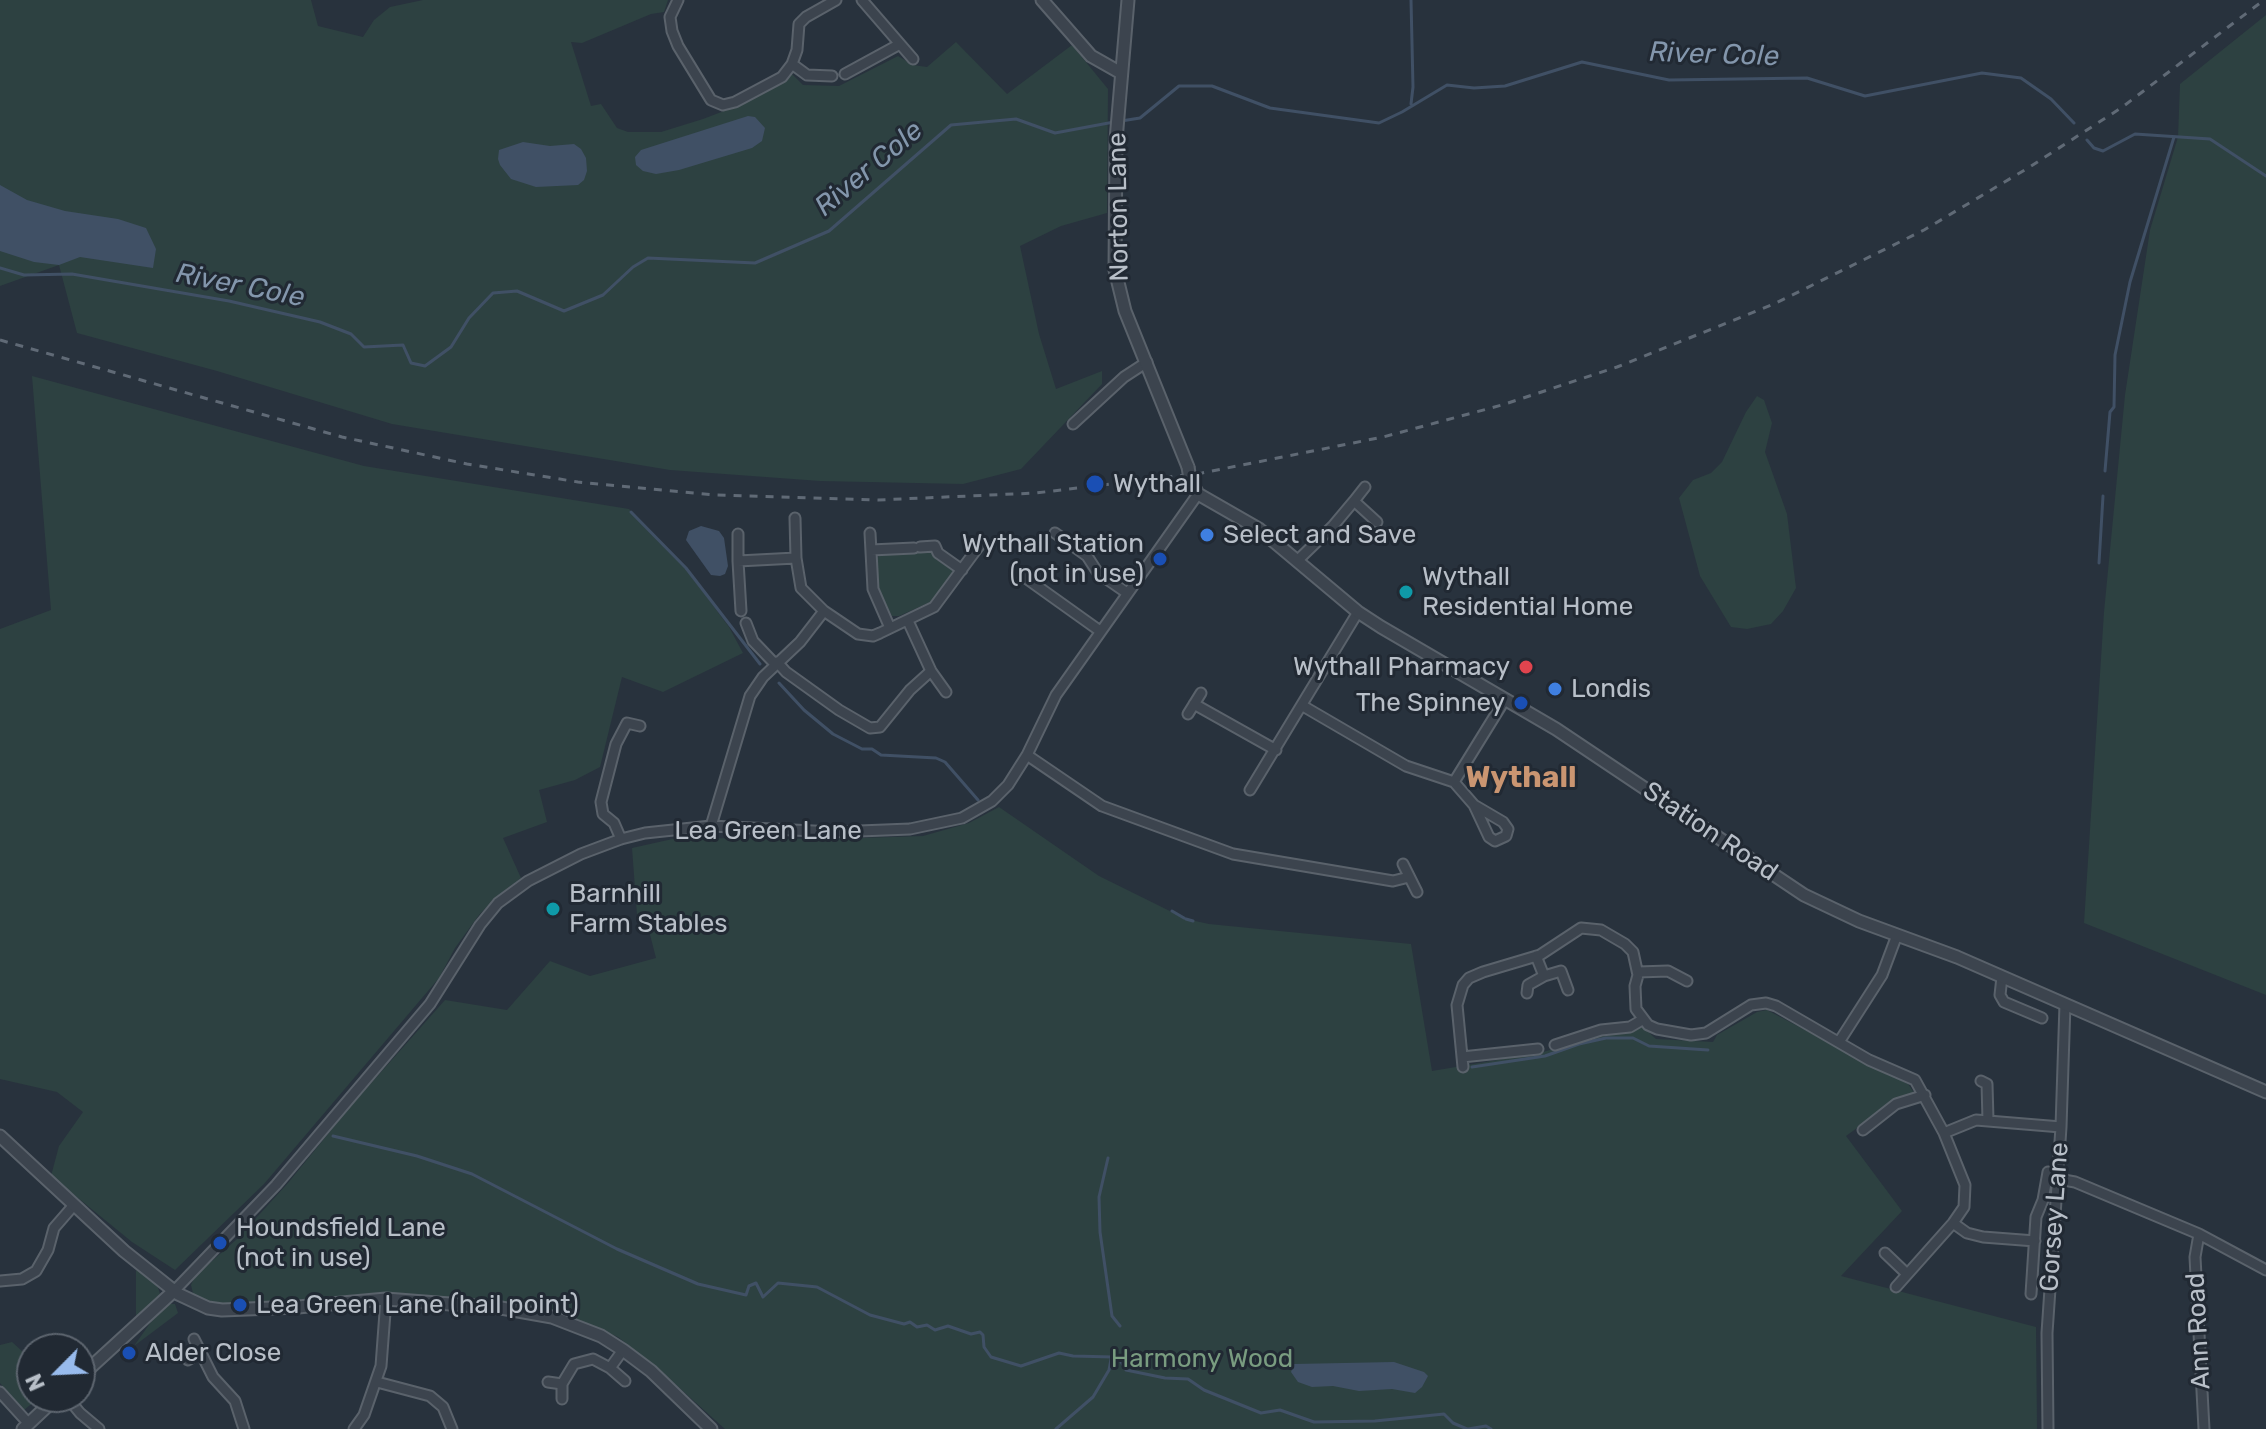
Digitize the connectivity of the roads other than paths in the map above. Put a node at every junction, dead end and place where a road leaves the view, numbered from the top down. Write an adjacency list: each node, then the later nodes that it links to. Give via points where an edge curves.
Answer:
1 (678, 0): 8 (street, via 670,17 672,31 711,100 735,102 782,77)
2 (836, 0): 8 (street, via 799,24)
3 (862, 0): 6 (street)
4 (1042, 0): 9 (street, via 1091,56)
5 (1128, 0): 9 (street, Norton Lane)
6 (900, 44): 7 (street); 10 (street)
7 (913, 59)
8 (792, 64): 11 (street, via 807,75)
9 (1121, 73): 12 (street, Norton Lane, via 1115,270 1121,300)
10 (845, 74)
11 (832, 76)
12 (1147, 362): 13 (street); 15 (street, Norton Lane)
13 (1073, 424)
14 (1365, 487): 16 (street)
15 (1198, 494): 25 (street, Station Road, via 1259,529); 29 (street, Lea Green Lane)
16 (1354, 501): 18 (street); 25 (street)
17 (795, 518): 24 (street)
18 (1377, 522)
19 (870, 533): 23 (street)
20 (1055, 533): 29 (street)
21 (738, 534): 26 (street)
22 (982, 542): 27 (street)
23 (871, 550): 27 (street, via 935,546); 35 (street, via 873,589)
24 (796, 558): 26 (street); 31 (street, via 801,588)
25 (1298, 560): 32 (street, Station Road)
26 (738, 561): 30 (street)
27 (962, 570): 33 (street, via 942,600)
28 (1016, 571): 36 (street)
29 (1127, 593): 36 (street, Lea Green Lane)
30 (741, 611)
31 (824, 611): 35 (street, via 858,634 873,636); 37 (street)
32 (1358, 612): 41 (street, Station Road); 43 (street)
33 (908, 621): 35 (street); 38 (street)
34 (746, 623): 37 (street, via 753,641)
35 (890, 628)
36 (1100, 631): 47 (street, Lea Green Lane, via 1056,695)
37 (776, 663): 38 (street, via 870,728 884,725); 51 (street, via 747,704)
38 (931, 671): 39 (street)
39 (946, 692)
40 (1201, 693): 42 (street)
41 (1504, 701): 48 (street); 56 (street, Station Road, via 1556,729 1804,895)
42 (1194, 704): 44 (street); 46 (street)
43 (1303, 706): 46 (street); 48 (street, via 1406,766)
44 (1188, 714)
45 (640, 726): 52 (street, via 627,723 616,744 601,802)
46 (1276, 750): 49 (street)
47 (1027, 755): 51 (street, Lea Green Lane, via 996,798 950,822 859,831); 54 (street, via 1102,806 1233,854 1393,881)
48 (1454, 782): 50 (street)
49 (1250, 790)
50 (1474, 805)
51 (711, 826): 52 (street, Lea Green Lane)
52 (621, 839): 89 (street, Lea Green Lane, via 561,863 498,903 430,1004 276,1185)
53 (1403, 864): 54 (street)
54 (1409, 877): 55 (street)
55 (1417, 892)
56 (1897, 935): 60 (street, Station Road); 67 (street, via 1882,975)
57 (1536, 956): 58 (street, via 1574,930 1588,927 1625,944); 59 (street); 69 (street, via 1469,978 1457,1005 1463,1062)
58 (1638, 972): 61 (street, via 1668,971); 66 (street, via 1634,999)
59 (1544, 976): 62 (street, via 1561,971); 63 (street, via 1528,985)
60 (2002, 977): 64 (street, Station Road); 65 (street, via 2004,1002)
61 (1687, 981)
62 (1568, 990)
63 (1527, 993)
64 (2065, 1004): 71 (street, Station Road); 74 (street, Gorsey Lane)
65 (2042, 1018)
66 (1642, 1020): 67 (street, via 1657,1029 1706,1033 1751,1005 1766,1003); 68 (street)
67 (1839, 1042): 72 (street, via 1915,1080)
68 (1555, 1045)
69 (1538, 1049)
70 (1981, 1081): 73 (street, via 1987,1084)
71 (2266, 1092)
72 (1925, 1095): 75 (street, via 1896,1104); 76 (street)
73 (1988, 1120): 74 (street); 76 (street)
74 (2061, 1127): 79 (street, Gorsey Lane)
75 (1863, 1130)
76 (1944, 1133): 81 (street, via 1966,1195)
77 (0, 1136): 80 (street)
78 (2048, 1172): 83 (street)
79 (2058, 1179): 82 (street); 111 (street, Gorsey Lane, via 2047,1333)
80 (74, 1205): 87 (street, via 54,1228 36,1271); 89 (street)
81 (1953, 1223): 83 (street, via 1983,1237); 86 (street)
82 (2199, 1234): 85 (street); 112 (street, Ann Road, via 2195,1257)
83 (2035, 1241): 90 (street)
84 (1885, 1253): 86 (street)
85 (2266, 1270)
86 (1907, 1274): 88 (street)
87 (0, 1281)
88 (1896, 1287)
89 (175, 1290): 91 (street, via 222,1310); 96 (street)
90 (2031, 1294)
91 (386, 1299): 93 (street, via 552,1317); 99 (street)
92 (194, 1339): 94 (street)
93 (623, 1350): 97 (street); 110 (street)
94 (200, 1353): 95 (street); 107 (street, via 235,1401)
95 (188, 1360)
96 (96, 1362)
97 (610, 1368): 98 (street); 101 (street, via 593,1359 578,1361)
98 (625, 1381)
99 (377, 1382): 108 (street); 109 (street, via 430,1396 443,1407)
100 (548, 1382): 101 (street)
101 (562, 1384): 103 (street)
102 (0, 1392): 105 (street)
103 (562, 1399)
104 (83, 1413): 106 (street)
105 (26, 1426)
106 (99, 1429)
107 (244, 1429)
108 (354, 1429)
109 (452, 1429)
110 (711, 1429)
111 (2048, 1429)
112 (2204, 1429)

